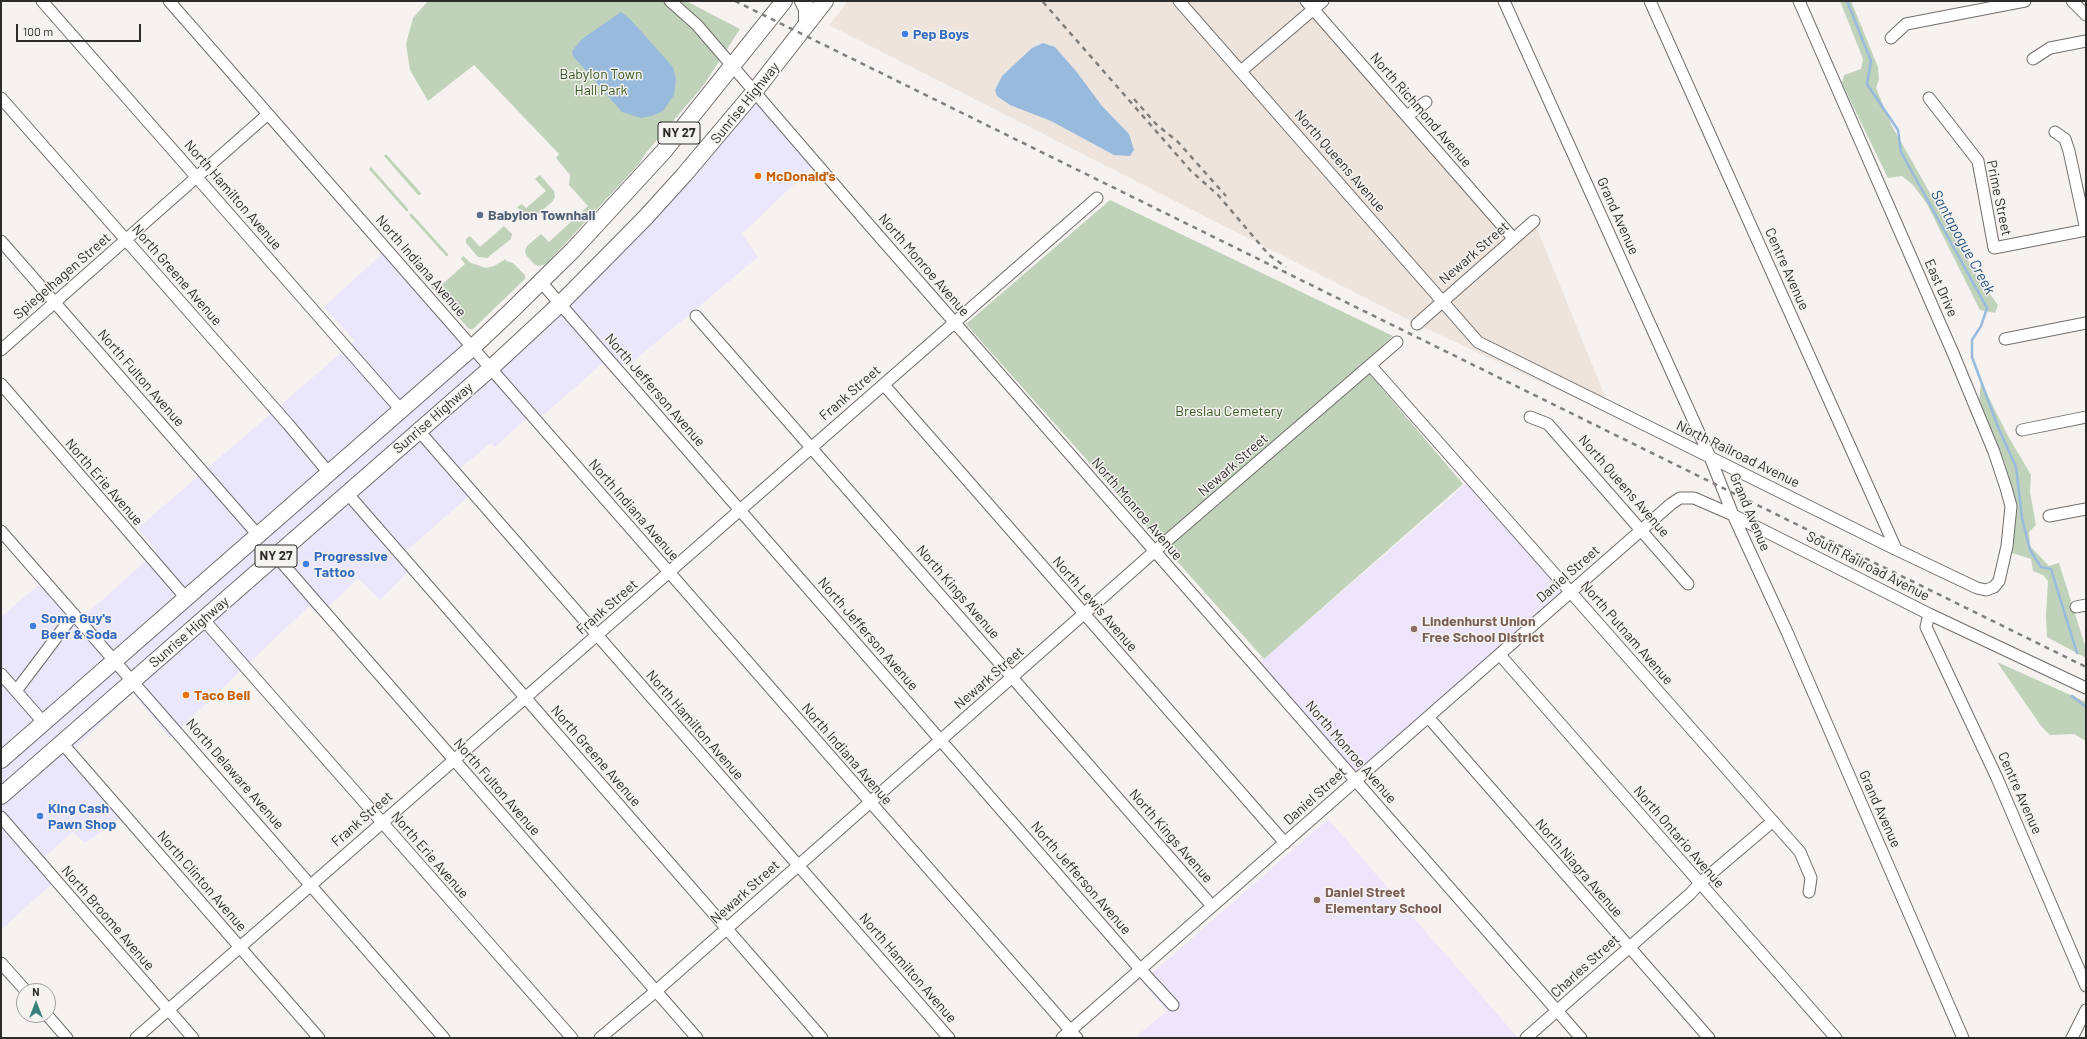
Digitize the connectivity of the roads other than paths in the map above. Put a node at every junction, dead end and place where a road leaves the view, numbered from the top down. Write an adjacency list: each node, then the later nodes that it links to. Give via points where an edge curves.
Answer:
1 (42, 1): 29 (street, North Hamilton Avenue)
2 (169, 1): 26 (street, North Indiana Avenue)
3 (670, 1): 20 (street, North Monroe Avenue, via 697,25)
4 (784, 1): 20 (highway, Sunrise Highway / NY 27)
5 (803, 1): 16 (highway, via 807,9)
6 (825, 1): 16 (highway, Sunrise Highway / NY 27)
7 (1179, 1): 21 (street, North Queens Avenue)
8 (1323, 1): 14 (street)
9 (1504, 1): 59 (street, Grand Avenue)
10 (1650, 1): 69 (street, Centre Avenue)
11 (1799, 1): 74 (street, East Drive, via 1953,353 2006,488 2011,506 2007,546 1999,581 1994,587)
12 (2025, 1): 17 (street, via 1906,24)
13 (2072, 1): 15 (street)
14 (1310, 5): 21 (street); 27 (street, North Richmond Avenue)
15 (2086, 15)
16 (807, 24): 22 (highway, Sunrise Highway / NY 27)
17 (1891, 38)
18 (2086, 41): 19 (street, via 2050,48)
19 (2033, 59)
20 (732, 67): 22 (street, North Monroe Avenue); 36 (highway, Sunrise Highway / NY 27, via 649,168)
21 (1241, 71): 37 (street, North Queens Avenue)
22 (754, 92): 39 (highway, Sunrise Highway / NY 27, via 663,199); 41 (street, North Monroe Avenue)
23 (1, 98): 34 (street, North Greene Avenue)
24 (1929, 98): 32 (street, Prime Street, via 1978,161 1994,248)
25 (1426, 102): 27 (street)
26 (268, 114): 29 (street, Spiegelhagen Street); 47 (street, North Indiana Avenue)
27 (1407, 116): 33 (street, North Richmond Avenue)
28 (2055, 132): 32 (street, via 2065,139 2069,151)
29 (197, 177): 34 (street, Spiegelhagen Street); 53 (street, North Hamilton Avenue)
30 (1097, 198): 41 (street, Frank Street)
31 (1534, 221): 33 (street, Newark Street)
32 (2086, 230)
33 (1513, 238): 37 (street, Newark Street)
34 (126, 240): 38 (street, Spiegelhagen Street); 60 (street, North Greene Avenue)
35 (1, 241): 38 (street, North Fulton Avenue)
36 (541, 282): 39 (street, North Jefferson Avenue); 47 (highway, Sunrise Highway / NY 27)
37 (1442, 300): 43 (street, Newark Street); 46 (street, North Queens Avenue)
38 (55, 303): 48 (street, Spiegelhagen Street); 68 (street, North Fulton Avenue)
39 (560, 304): 50 (highway, Sunrise Highway / NY 27); 63 (street, North Jefferson Avenue)
40 (696, 316): 58 (street, North Kings Avenue)
41 (954, 322): 52 (street, Frank Street); 70 (street, North Monroe Avenue)
42 (2086, 323): 44 (street)
43 (1417, 324)
44 (2005, 339)
45 (1397, 342): 49 (street, Newark Street)
46 (1478, 342): 59 (street, North Railroad Avenue)
47 (473, 347): 50 (street, North Indiana Avenue); 53 (highway, Sunrise Highway / NY 27)
48 (1, 350)
49 (1371, 366): 70 (street, Newark Street); 75 (street, North Putnam Avenue)
50 (491, 368): 57 (highway, Sunrise Highway / NY 27); 72 (street, North Indiana Avenue)
51 (1, 384): 76 (street, North Erie Avenue)
52 (884, 385): 58 (street, Frank Street); 79 (street, North Lewis Avenue)
53 (401, 410): 60 (highway, Sunrise Highway / NY 27)
54 (1530, 417): 66 (street, North Queens Avenue, via 1548,424)
55 (2086, 417): 56 (street)
56 (2022, 430)
57 (418, 431): 61 (highway, Sunrise Highway / NY 27); 81 (street, North Hamilton Avenue)
58 (811, 447): 63 (street, Frank Street); 85 (street, North Kings Avenue)
59 (1710, 457): 64 (street, Grand Avenue); 69 (street, North Railroad Avenue)
60 (329, 473): 68 (highway, Sunrise Highway / NY 27)
61 (347, 493): 71 (highway, Sunrise Highway / NY 27); 89 (street, North Greene Avenue)
62 (2086, 509): 65 (street)
63 (740, 512): 72 (street, Frank Street); 92 (street, North Jefferson Avenue)
64 (1733, 515): 66 (street, South Railroad Avenue, via 1694,498 1684,497 1676,500); 78 (street, South Railroad Avenue); 136 (street, Grand Avenue, via 1787,632)
65 (2049, 516)
66 (1642, 529): 73 (street, North Queens Avenue); 75 (street, Daniel Street)
67 (1, 530): 77 (street, North Delaware Avenue)
68 (258, 535): 76 (highway, Sunrise Highway / NY 27)
69 (1896, 549): 74 (street, North Railroad Avenue)
70 (1155, 551): 79 (street, Newark Street); 96 (street, North Monroe Avenue)
71 (276, 556): 80 (highway, Sunrise Highway / NY 27); 95 (street, North Fulton Avenue)
72 (669, 573): 81 (street, Frank Street); 98 (street, North Indiana Avenue)
73 (1688, 584)
74 (1986, 590)
75 (1570, 592): 82 (street, Daniel Street); 100 (street, North Putnam Avenue)
76 (186, 598): 83 (highway, Sunrise Highway / NY 27)
77 (74, 614): 83 (street, North Delaware Avenue); 88 (street)
78 (1929, 614): 87 (street, South Railroad Avenue); 114 (street, Centre Avenue, via 1926,627 1997,778)
79 (1085, 615): 85 (street, Newark Street); 102 (street, North Lewis Avenue)
80 (203, 619): 86 (highway, Sunrise Highway / NY 27); 101 (street, North Erie Avenue)
81 (596, 636): 89 (street, Frank Street); 103 (street, North Hamilton Avenue)
82 (1500, 655): 90 (street, Daniel Street); 104 (street, North Ontario Avenue)
83 (115, 660): 86 (street, North Delaware Avenue); 91 (highway, Sunrise Highway / NY 27)
84 (1, 674): 88 (street)
85 (1012, 678): 92 (street, Newark Street); 107 (street, North Kings Avenue)
86 (133, 681): 93 (highway, Sunrise Highway / NY 27); 105 (street, North Delaware Avenue)
87 (2086, 688)
88 (16, 691): 91 (street)
89 (525, 698): 95 (street, Frank Street); 108 (street, North Greene Avenue)
90 (1428, 717): 96 (street, Daniel Street); 109 (street, North Niagra Avenue)
91 (44, 723): 94 (highway, Sunrise Highway / NY 27)
92 (941, 740): 98 (street, Newark Street); 112 (street, North Jefferson Avenue)
93 (62, 743): 97 (highway, Sunrise Highway / NY 27); 110 (street, North Clinton Avenue)
94 (1, 760)
95 (453, 760): 101 (street, Frank Street); 115 (street, North Fulton Avenue)
96 (1356, 780): 102 (street, Daniel Street); 119 (street, North Monroe Avenue)
97 (1, 796)
98 (870, 803): 103 (street, Newark Street); 121 (street, North Indiana Avenue)
99 (1, 817): 117 (street, North Broome Avenue)
100 (1773, 821): 104 (street, Charles Street); 106 (street, North Putnam Avenue, via 1800,852 1811,878)
101 (381, 822): 105 (street, Frank Street); 127 (street, North Erie Avenue)
102 (1286, 843): 107 (street, Daniel Street)
103 (798, 865): 108 (street, Newark Street); 131 (street, North Hamilton Avenue)
104 (1700, 883): 109 (street, Charles Street); 135 (street, North Ontario Avenue)
105 (310, 886): 110 (street, Frank Street); 126 (street, North Delaware Avenue)
106 (1809, 892)
107 (1212, 906): 112 (street, Daniel Street)
108 (727, 929): 115 (street, Newark Street); 130 (street, North Greene Avenue)
109 (1628, 947): 119 (street, Charles Street); 134 (street, North Niagra Avenue)
110 (241, 948): 117 (street, Frank Street); 125 (street, North Clinton Avenue)
111 (1, 963): 113 (street)
112 (1140, 969): 116 (street, North Jefferson Avenue); 121 (street, Daniel Street)
113 (19, 983)
114 (2086, 986)
115 (656, 991): 128 (street, Newark Street); 129 (street, North Fulton Avenue)
116 (1173, 1005)
117 (168, 1010): 123 (street, Frank Street); 124 (street, North Broome Avenue)
118 (2086, 1010): 137 (street)
119 (1557, 1011): 132 (street, Charles Street); 133 (street, North Monroe Avenue)
120 (54, 1023): 122 (street)
121 (1070, 1036)
122 (67, 1038)
123 (136, 1038)
124 (193, 1038)
125 (319, 1038)
126 (444, 1038)
127 (572, 1038)
128 (600, 1038)
129 (697, 1038)
130 (822, 1038)
131 (949, 1038)
132 (1526, 1038)
133 (1581, 1038)
134 (1709, 1038)
135 (1836, 1038)
136 (1963, 1038)
137 (2072, 1038)

